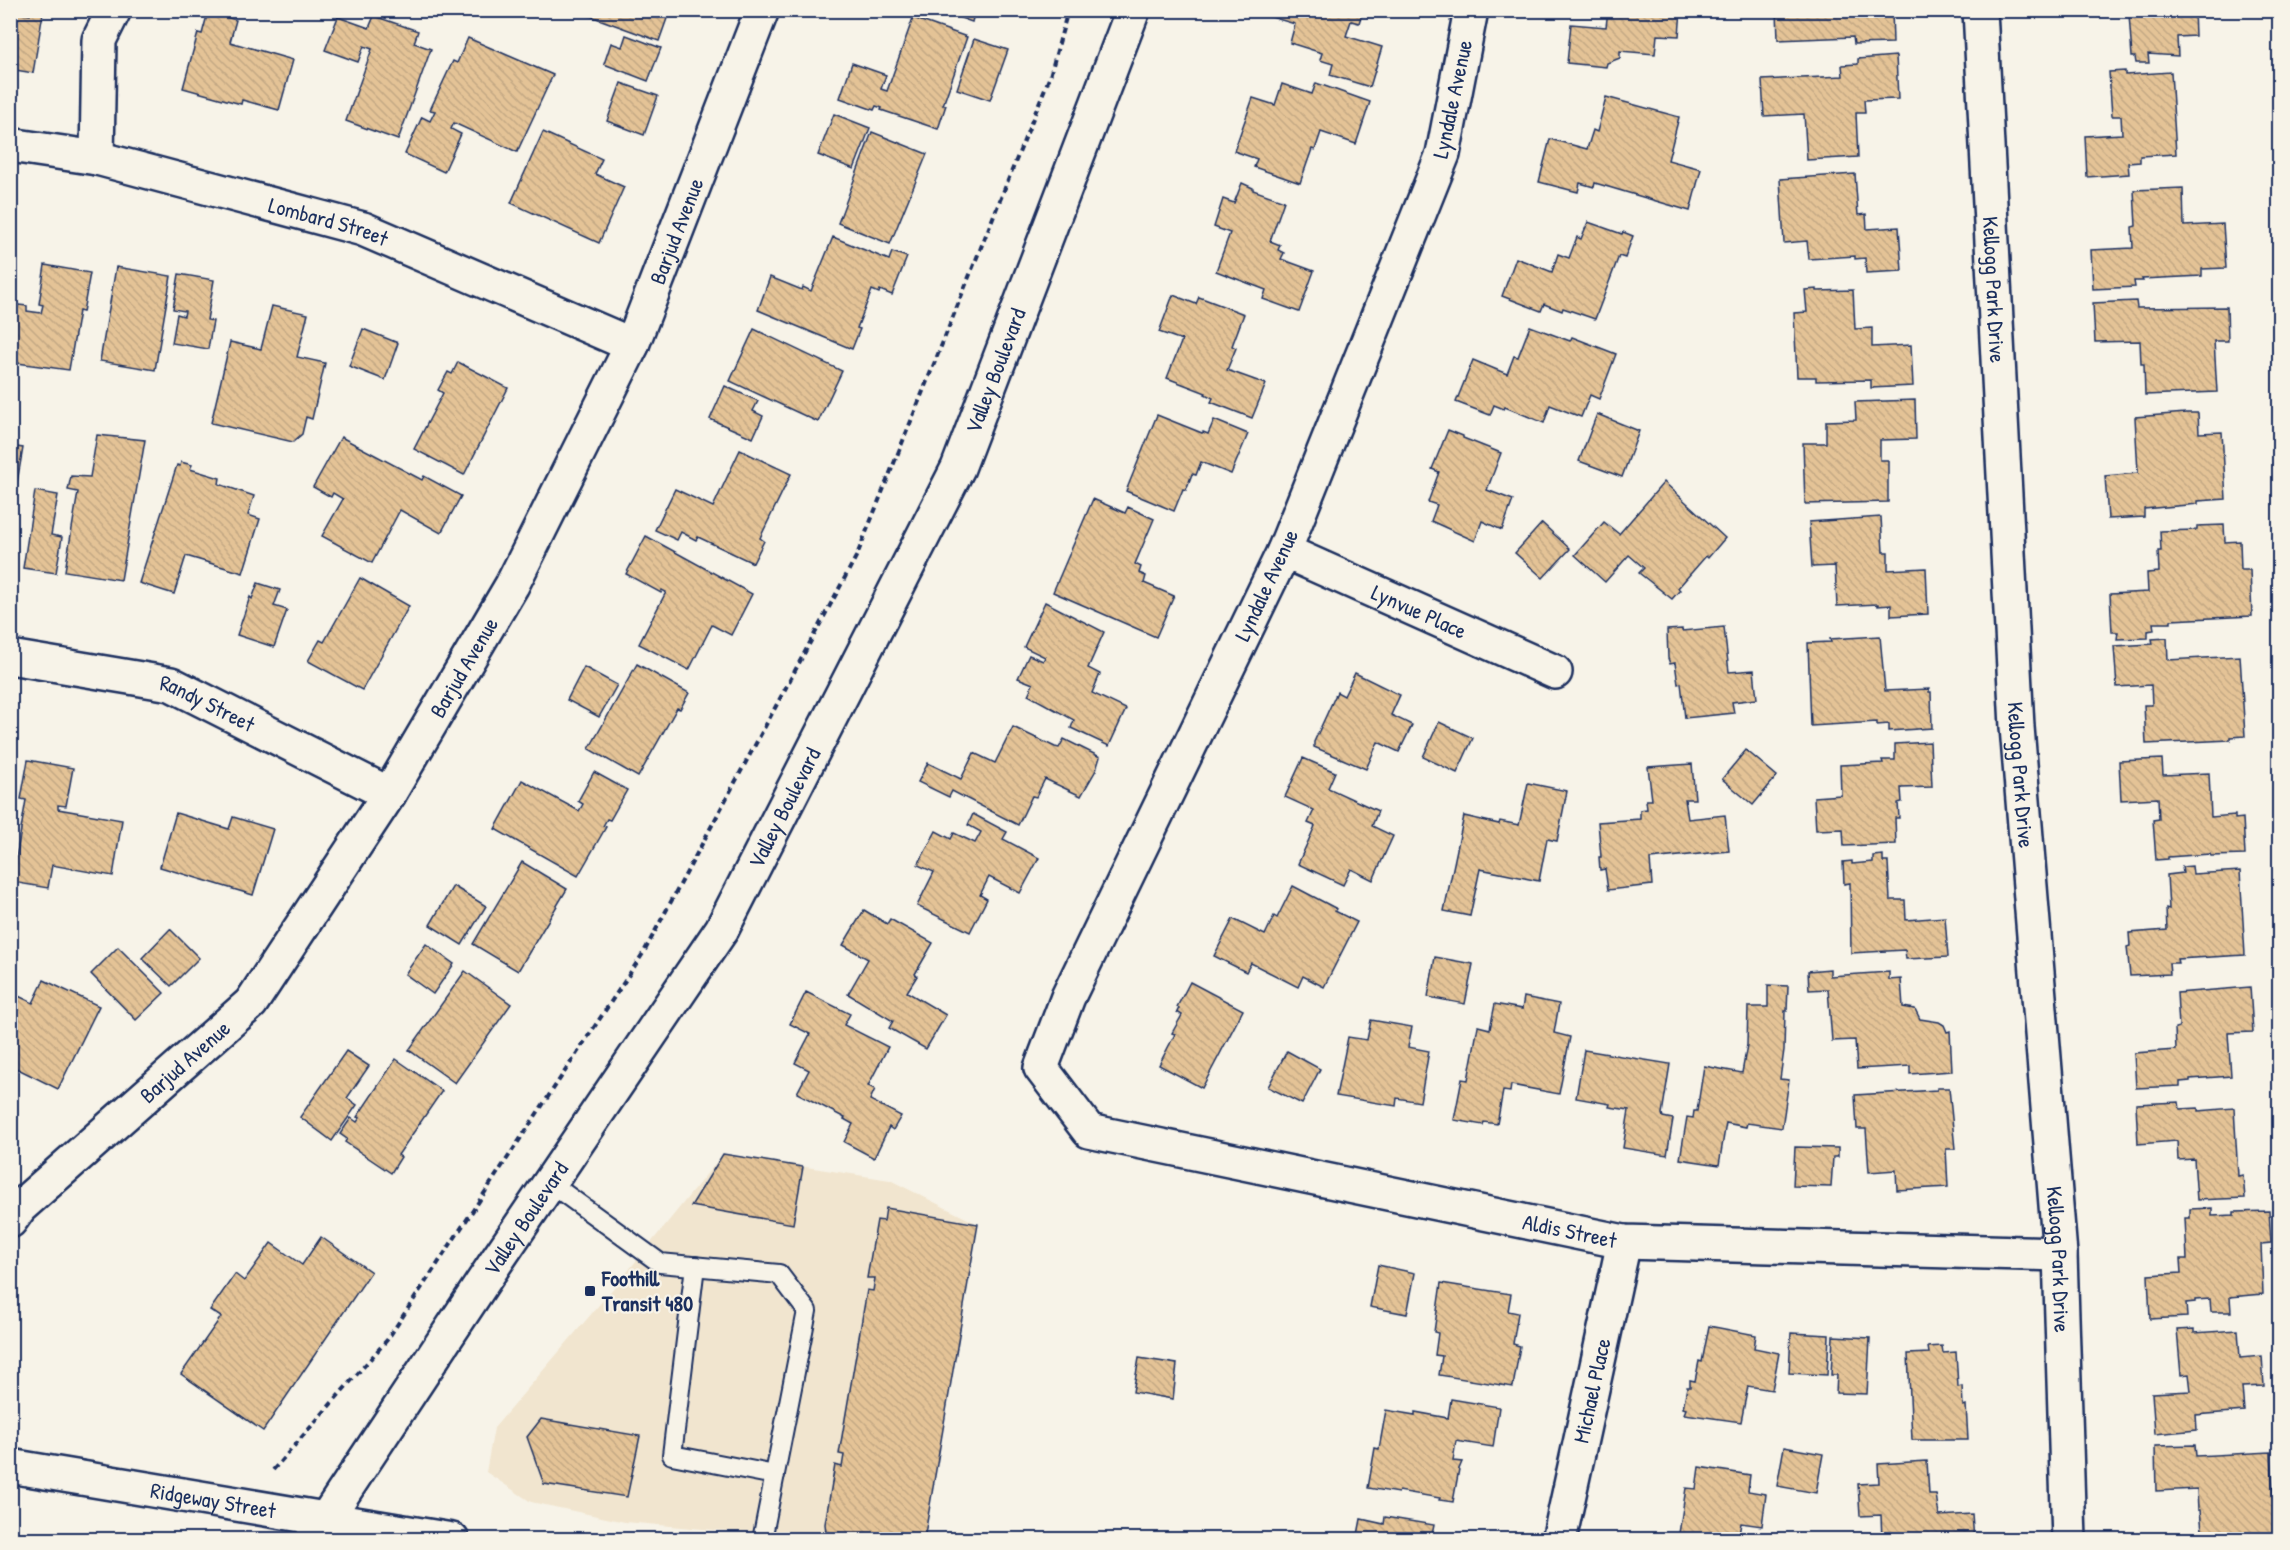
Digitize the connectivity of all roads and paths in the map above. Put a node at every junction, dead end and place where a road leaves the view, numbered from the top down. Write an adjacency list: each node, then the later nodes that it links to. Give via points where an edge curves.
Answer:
1 (114, 10): 8 (street, via 99,40)
2 (762, 10): 9 (street, Barjud Avenue)
3 (1068, 10): 22 (path, via 1050,76 857,555 644,952 387,1340 271,1473)
4 (1133, 10): 15 (street, Valley Boulevard, via 958,468 722,929)
5 (1471, 10): 10 (street, Lyndale Avenue, via 1443,154)
6 (1980, 10): 18 (street, Kellogg Park Drive, via 2017,727)
7 (10, 146): 8 (street, Lombard Street)
8 (97, 158): 9 (street, Lombard Street, via 363,229)
9 (632, 345): 13 (street, Barjud Avenue, via 512,585)
10 (1284, 550): 12 (street, Lynvue Place); 14 (street, Lyndale Avenue, via 1068,997 1041,1068)
11 (10, 657): 13 (street, Randy Street, via 171,684)
12 (1555, 672)
13 (389, 794): 16 (street, Barjud Avenue, via 251,1003)
14 (1089, 1131): 17 (street, Aldis Street)
15 (550, 1183): 19 (lane, via 660,1263); 23 (street, Valley Boulevard)
16 (14, 1211)
17 (1624, 1242): 18 (street, Aldis Street); 26 (street, Michael Place)
18 (2060, 1254): 27 (street, Kellogg Park Drive)
19 (695, 1266): 21 (lane, via 672,1455); 21 (lane, via 779,1274 807,1311)
20 (10, 1466): 22 (street, Ridgeway Street)
21 (775, 1475): 25 (lane)
22 (250, 1506): 23 (street, Ridgeway Street)
23 (318, 1529): 24 (street, Ridgeway Street)
24 (452, 1539)
25 (762, 1539)
26 (1559, 1539)
27 (2069, 1539)

